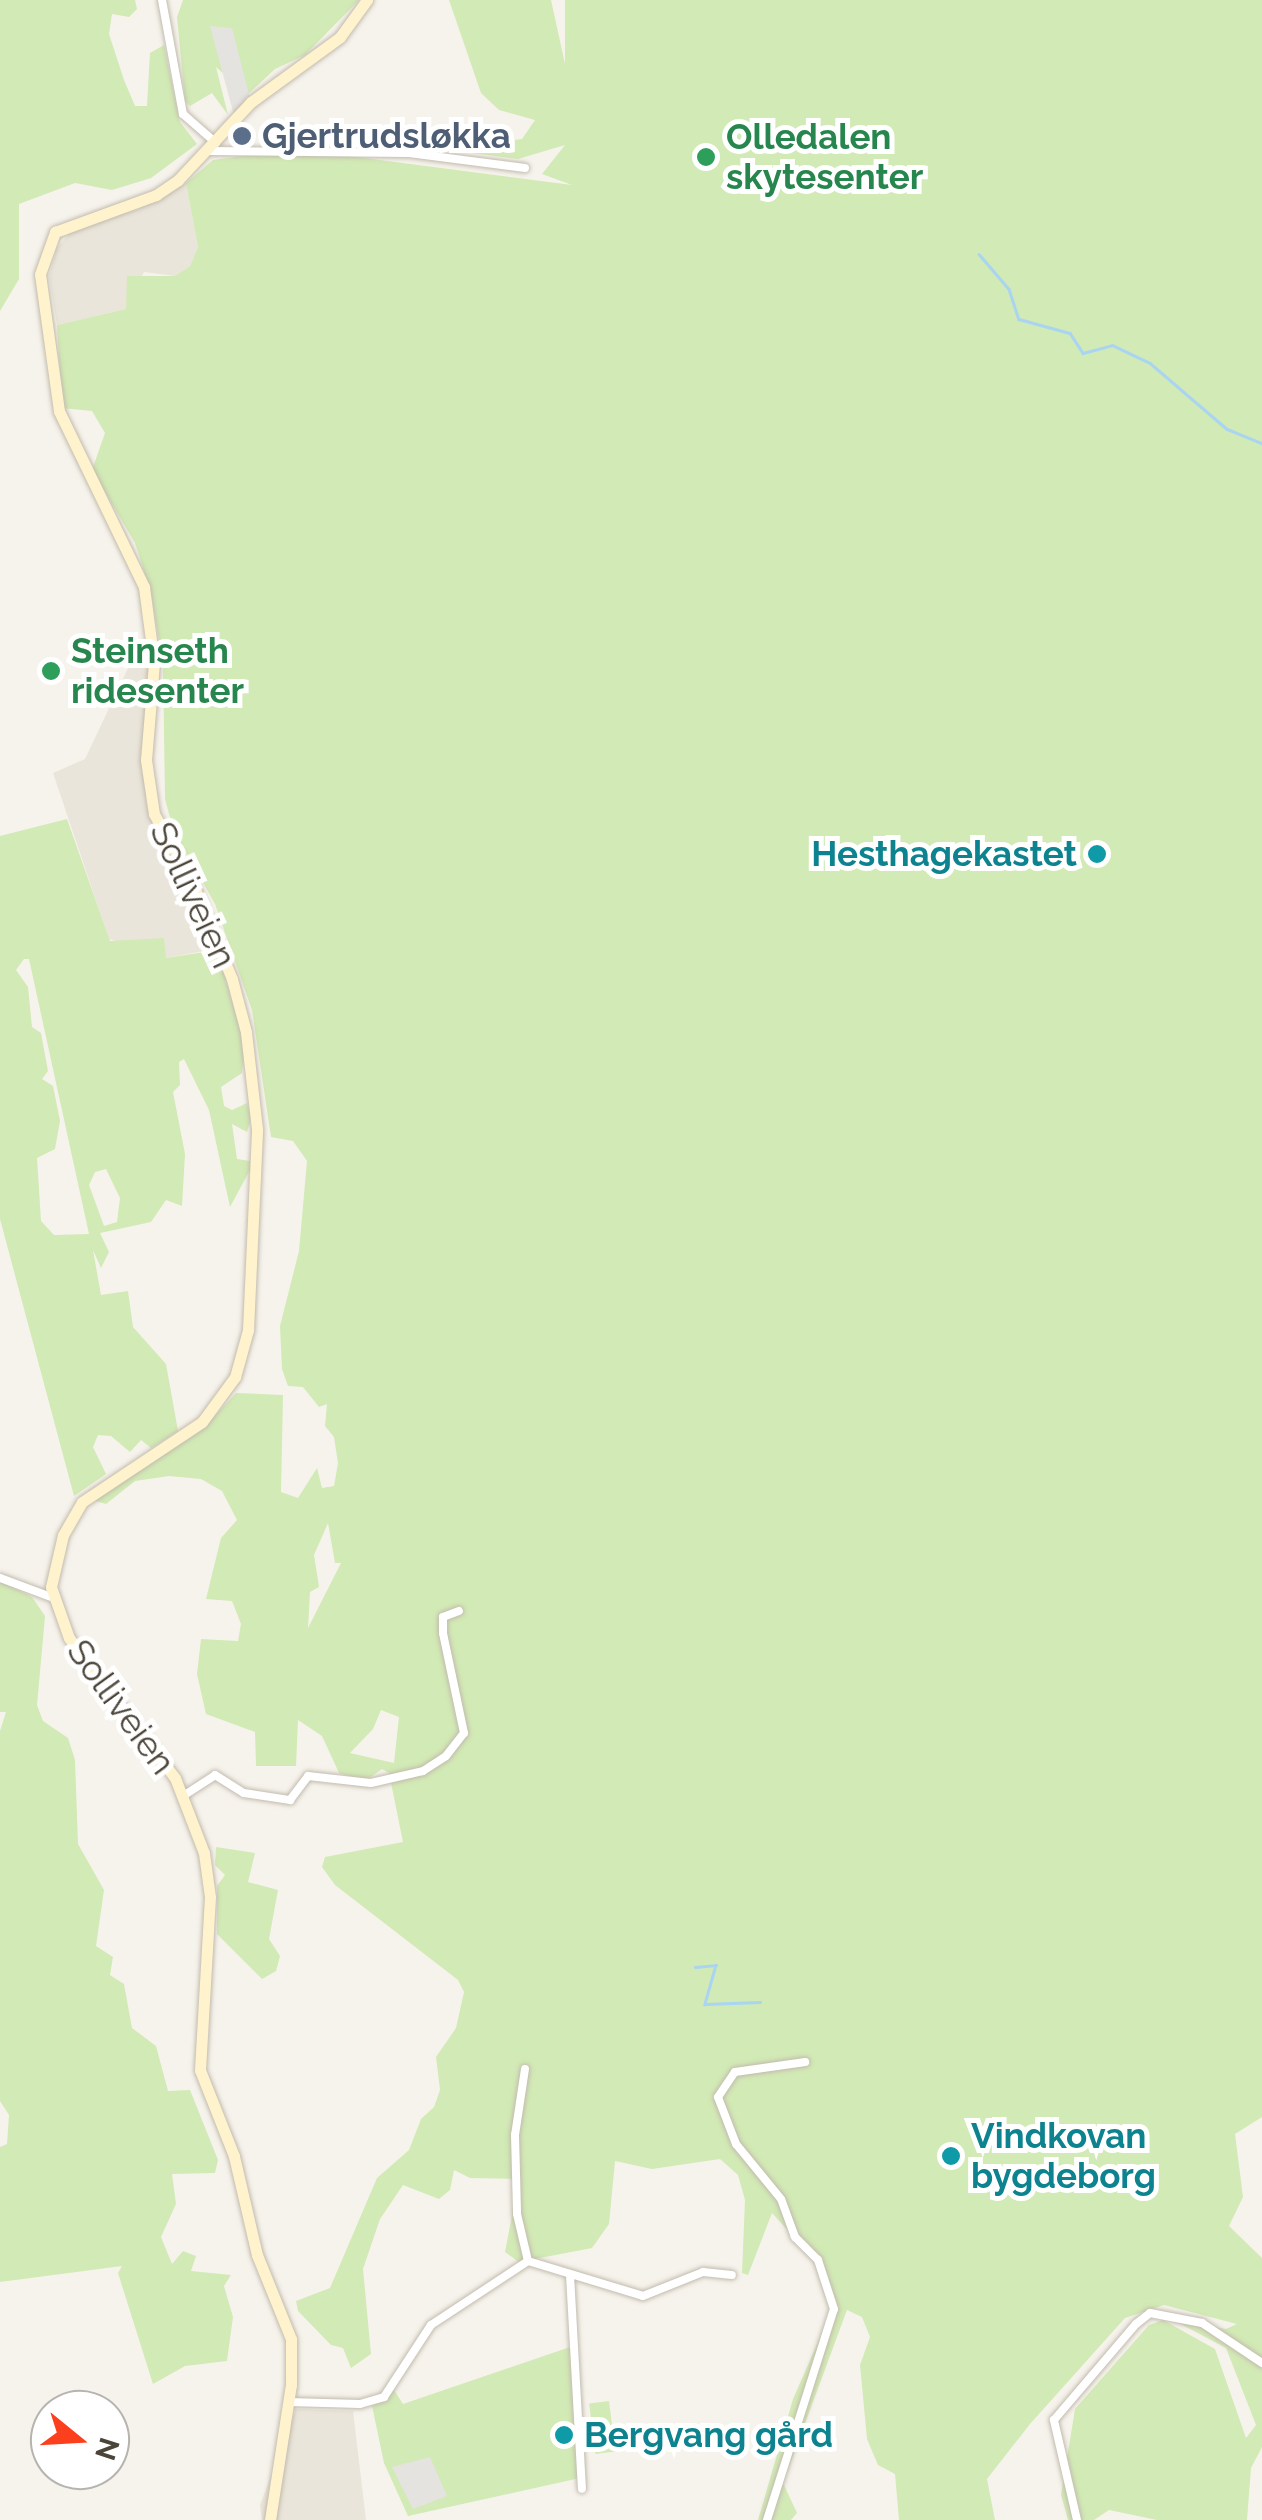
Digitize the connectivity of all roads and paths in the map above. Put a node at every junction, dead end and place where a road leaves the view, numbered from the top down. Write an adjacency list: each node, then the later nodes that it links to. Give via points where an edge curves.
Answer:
1 (162, 0): 3 (street, via 183,114)
2 (368, 0): 3 (street, Solliveien, via 327,48 251,102)
3 (213, 147): 4 (street, via 409,153); 6 (street, Solliveien, via 156,195 56,232 42,260 40,298 59,410 144,587 154,663 146,760 154,814 204,906 246,1032 257,1144 248,1330 235,1376 212,1413 77,1508 59,1547)
4 (524, 168)
5 (0, 1578): 6 (street)
6 (52, 1597): 8 (street, Solliveien, via 69,1638 160,1754)
7 (458, 1610): 8 (street, Solliveien, via 443,1617 464,1732 446,1756 423,1771 383,1782 308,1776 290,1800 244,1793 215,1776)
8 (183, 1796): 15 (street, Solliveien, via 210,1880 200,2070 234,2156 257,2255 286,2318)
9 (805, 2062): 18 (street, via 734,2072 718,2096 736,2144 782,2199 795,2237 818,2260 834,2309)
10 (525, 2070): 11 (street, via 515,2135 517,2214)
11 (528, 2261): 12 (street); 15 (street, via 431,2324 384,2397 360,2404)
12 (570, 2275): 13 (street, via 643,2296 703,2272); 16 (street)
13 (732, 2276)
14 (1262, 2363): 19 (street, via 1202,2323 1150,2314 1136,2324 1054,2420)
15 (289, 2402): 17 (street, Solliveien)
16 (582, 2489)
17 (270, 2520)
18 (767, 2520)
19 (1077, 2520)

